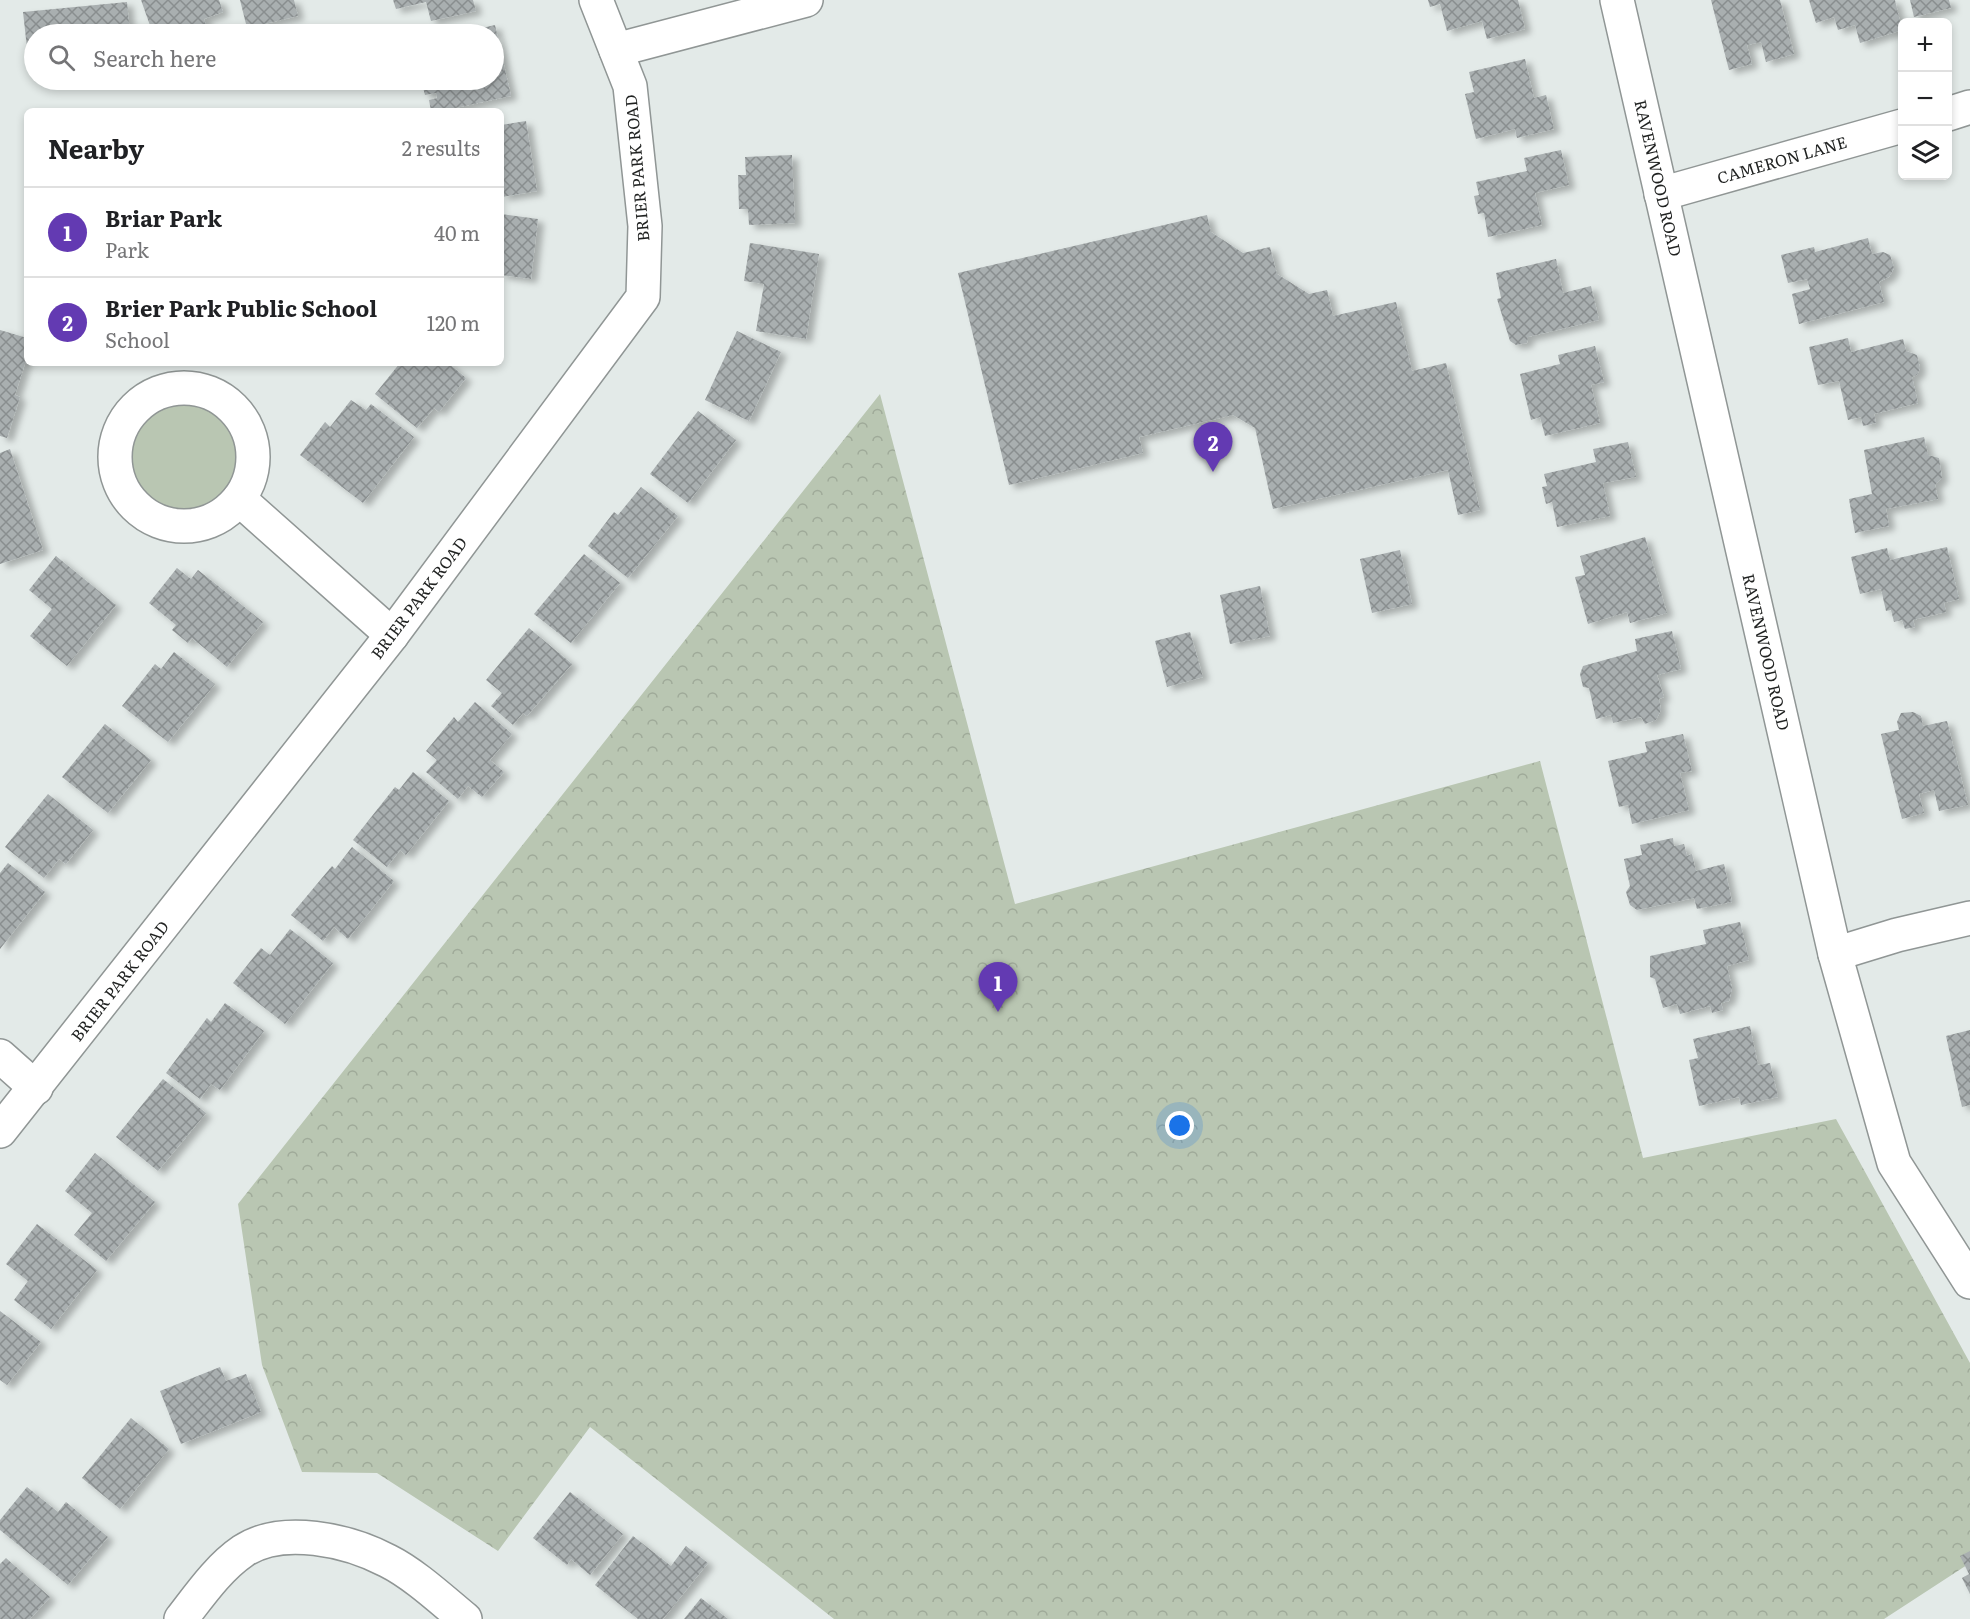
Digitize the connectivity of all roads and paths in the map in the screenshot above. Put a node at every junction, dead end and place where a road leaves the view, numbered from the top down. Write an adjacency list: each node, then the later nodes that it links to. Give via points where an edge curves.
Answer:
1 (596, 0): 4 (street, BRIER PARK ROAD)
2 (806, 0): 4 (street)
3 (1617, 0): 8 (street, RAVENWOOD ROAD)
4 (616, 50): 10 (street, BRIER PARK ROAD, via 630,86 645,226 643,297)
5 (1970, 107): 6 (street)
6 (1952, 112)
7 (1898, 127): 8 (street, CAMERON LANE)
8 (1661, 194): 12 (street, RAVENWOOD ROAD)
9 (239, 499): 9 (street, via 250,480 254,458 250,436 240,416 224,400 204,391 182,388 160,392 140,403 116,441 115,465 121,487 135,506 154,520 177,526 200,524 222,515); 10 (street)
10 (392, 634): 14 (street, BRIER PARK ROAD)
11 (1970, 918): 12 (street)
12 (1835, 954): 16 (street, RAVENWOOD ROAD, via 1894,1163)
13 (0, 1056): 14 (street)
14 (36, 1088): 15 (street, BRIER PARK ROAD)
15 (0, 1131)
16 (1970, 1282)
17 (181, 1619): 18 (street, via 217,1574 243,1551 265,1541 297,1537 361,1549 389,1562)
18 (465, 1619)

